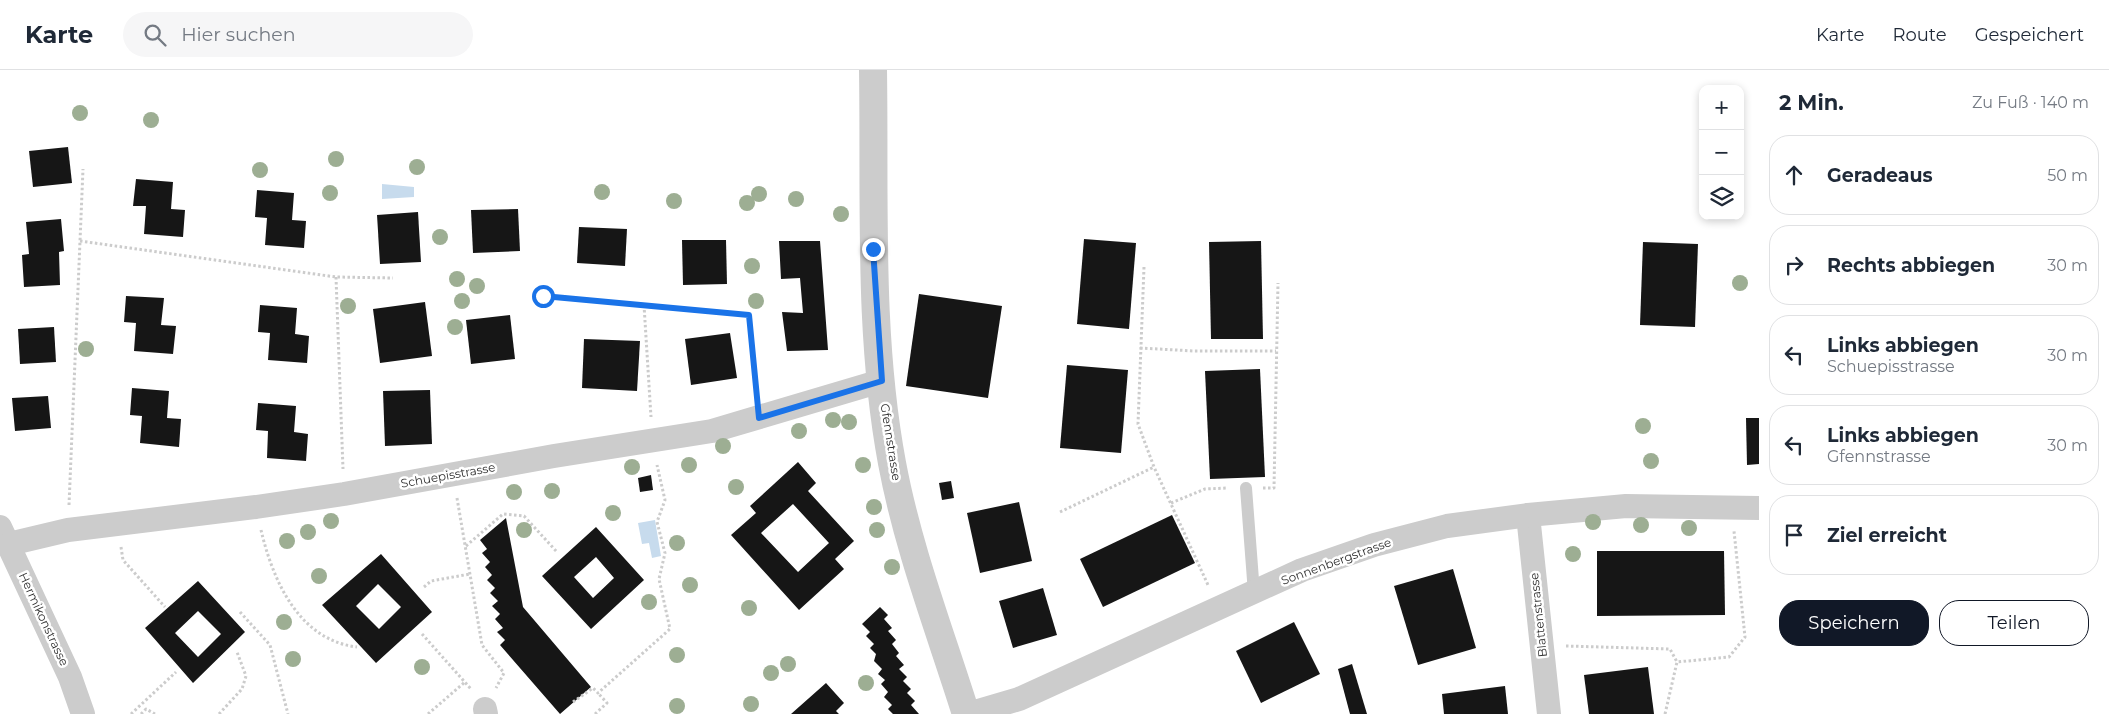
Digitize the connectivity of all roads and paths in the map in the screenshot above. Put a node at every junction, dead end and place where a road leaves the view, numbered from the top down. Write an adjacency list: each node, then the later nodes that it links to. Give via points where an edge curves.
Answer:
1 (873, 70): 12 (street, Gfennstrasse, via 873,249)
2 (83, 169): 3 (path)
3 (80, 241): 5 (path); 25 (path)
4 (1144, 267): 10 (path)
5 (336, 278): 6 (path); 17 (path)
6 (393, 278)
7 (1278, 283): 11 (path)
8 (543, 296): 9 (path)
9 (644, 305): 13 (path, via 749,315); 14 (path)
10 (1140, 348): 11 (path); 15 (path, via 1138,424)
11 (1276, 350): 16 (path, via 1274,488)
12 (882, 381): 13 (street, Schuepisstrasse); 54 (street, Gfennstrasse, via 892,463 912,543)
13 (759, 418): 14 (street, Schuepisstrasse, via 712,431)
14 (652, 441): 17 (street, Schuepisstrasse); 43 (path, via 665,500 657,522 665,553 659,579 670,629)
15 (1154, 467): 19 (path); 22 (path)
16 (1246, 488): 19 (path, via 1205,489); 32 (lane)
17 (344, 494): 24 (street, Schuepisstrasse)
18 (457, 497): 27 (path)
19 (1171, 503): 34 (path)
20 (1732, 508): 21 (street, Sonnenbergstrasse); 23 (street, Sonnenbergstrasse, via 1626,506); 40 (path, via 1745,637 1729,657)
21 (1759, 508)
22 (1060, 512)
23 (1528, 515): 32 (street, Sonnenbergstrasse, via 1447,526 1374,545 1302,570); 37 (street, Blattenstrasse)
24 (117, 524): 25 (street, Schuepisstrasse); 33 (path, via 123,560)
25 (68, 530): 26 (street, Schuepisstrasse)
26 (4, 535): 46 (street, Hermikonstrasse, via 70,677)
27 (465, 546): 29 (path, via 503,514 524,516); 30 (path)
28 (265, 547): 38 (path, via 285,595 303,621 324,638)
29 (557, 552)
30 (470, 574): 31 (path, via 431,581); 45 (path, via 482,645 504,673)
31 (424, 587)
32 (1254, 592): 34 (street, Sonnenbergstrasse)
33 (165, 607)
34 (1218, 609): 54 (street, Sonnenbergstrasse, via 1019,700)
35 (240, 612): 51 (path, via 270,646)
36 (422, 634): 42 (path)
37 (1542, 646): 40 (path, via 1670,649); 55 (street, Blattenstrasse)
38 (357, 648)
39 (238, 652): 50 (path, via 246,676 242,689)
40 (1677, 662): 56 (path)
41 (176, 672): 47 (path)
42 (465, 682): 45 (path); 52 (path)
43 (598, 693): 44 (path, via 593,688); 53 (path, via 607,702)
44 (573, 702)
45 (486, 712)
46 (83, 714)
47 (131, 714)
48 (141, 714): 49 (path, via 146,710)
49 (156, 714)
50 (218, 714)
51 (288, 714)
52 (428, 714)
53 (595, 714)
54 (967, 714)
55 (1549, 714)
56 (1665, 714)

